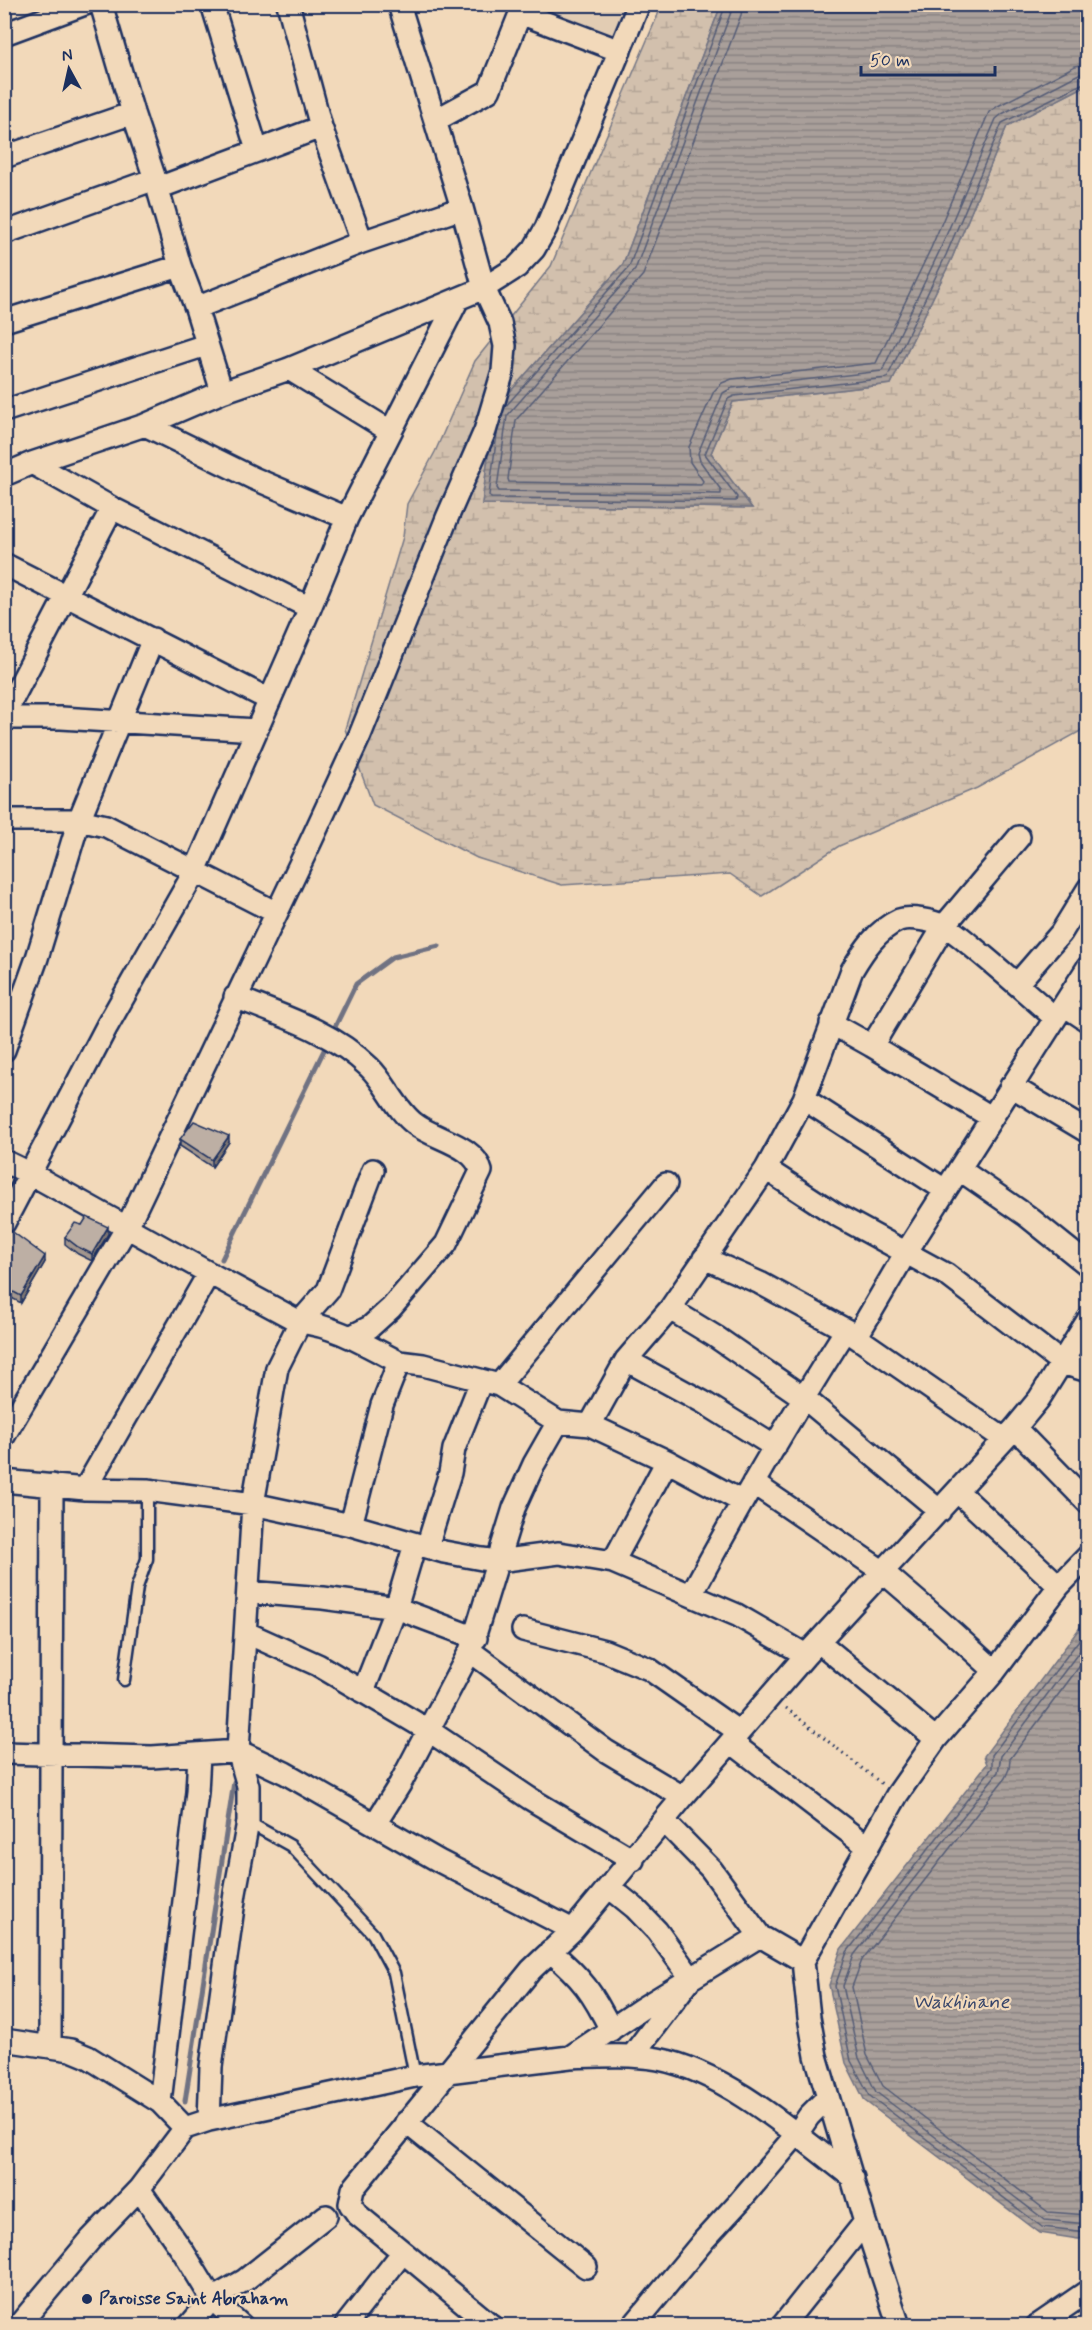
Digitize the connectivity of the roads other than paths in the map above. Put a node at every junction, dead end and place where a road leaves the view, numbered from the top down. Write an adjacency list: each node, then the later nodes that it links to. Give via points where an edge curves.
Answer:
1 (85, 4): 8 (street)
2 (101, 4): 10 (street)
3 (212, 4): 13 (street)
4 (288, 4): 12 (street)
5 (399, 4): 11 (street)
6 (639, 4): 9 (street)
7 (517, 12): 9 (street); 11 (street, via 489,92)
8 (4, 34)
9 (620, 51): 20 (street, via 534,249 517,267)
10 (132, 113): 14 (street); 15 (street)
11 (436, 120): 16 (street)
12 (321, 127): 13 (street); 18 (street)
13 (256, 150): 15 (street)
14 (4, 157)
15 (157, 184): 17 (street); 19 (street)
16 (462, 208): 18 (street); 20 (street)
17 (4, 233)
18 (362, 242): 22 (street)
19 (180, 266): 22 (street); 23 (street)
20 (484, 288): 21 (street); 47 (street, via 500,323 505,346 503,371 485,431 360,735)
21 (458, 299): 25 (street); 29 (street)
22 (196, 308): 24 (street)
23 (4, 321)
24 (206, 345): 26 (street); 27 (street)
25 (289, 369): 26 (street); 29 (street)
26 (222, 392): 28 (street)
27 (4, 411)
28 (145, 425): 30 (street); 33 (street)
29 (390, 431): 33 (street)
30 (33, 463): 31 (street); 32 (street)
31 (4, 475)
32 (112, 508): 35 (street); 36 (street)
33 (347, 518): 36 (street)
34 (4, 564): 35 (street)
35 (66, 598): 37 (street); 39 (street)
36 (310, 608): 38 (street)
37 (153, 639): 38 (street); 40 (street)
38 (270, 700): 41 (street)
39 (4, 716): 40 (street)
40 (118, 722): 41 (street); 43 (street)
41 (256, 730): 45 (street)
42 (4, 820): 43 (street)
43 (79, 820): 45 (street, via 106,826); 56 (street)
44 (1019, 837): 48 (street)
45 (195, 871): 47 (street); 65 (street, via 107,1026)
46 (1088, 889): 50 (street, via 1061,933)
47 (276, 912): 51 (street)
48 (944, 926): 50 (street); 54 (street, via 901,919 876,936 852,970); 55 (street)
49 (1088, 967): 52 (street)
50 (1017, 984): 52 (street)
51 (235, 997): 69 (street); 78 (street, via 330,1038 369,1067 414,1124 467,1152 479,1164 481,1171 446,1244 391,1308)
52 (1059, 1012): 53 (street); 57 (street)
53 (1088, 1022)
54 (831, 1023): 55 (street); 58 (street)
55 (872, 1046): 59 (street)
56 (4, 1050)
57 (1011, 1086): 59 (street); 60 (street)
58 (804, 1099): 62 (street); 67 (street)
59 (992, 1117): 63 (street)
60 (1088, 1132)
61 (4, 1161): 65 (street)
62 (766, 1169): 70 (street); 71 (street)
63 (959, 1169): 67 (street); 72 (street)
64 (373, 1170): 76 (street, via 328,1290)
65 (32, 1174): 68 (street); 69 (street)
66 (666, 1185): 83 (street)
67 (945, 1190): 70 (street)
68 (4, 1223)
69 (127, 1227): 73 (street); 88 (street)
70 (905, 1254): 77 (street); 81 (street, via 946,1275)
71 (704, 1258): 74 (street); 77 (street, via 760,1283)
72 (1088, 1265)
73 (208, 1274): 76 (street); 94 (street)
74 (670, 1309): 80 (street); 84 (street)
75 (1088, 1320): 81 (street)
76 (300, 1322): 78 (street); 99 (street, via 277,1368)
77 (851, 1333): 84 (street); 87 (street)
78 (352, 1337): 79 (street)
79 (391, 1358): 83 (street); 101 (street)
80 (626, 1360): 86 (street); 89 (street)
81 (1062, 1363): 82 (street); 87 (street, via 1040,1399)
82 (1088, 1371)
83 (490, 1383): 85 (street); 102 (street, via 454,1449 450,1473)
84 (803, 1397): 89 (street); 100 (street)
85 (558, 1422): 86 (street); 104 (street, via 514,1508)
86 (590, 1425): 90 (street)
87 (1010, 1434): 96 (street); 98 (street)
88 (4, 1436)
89 (774, 1447): 92 (street)
90 (667, 1461): 97 (street); 105 (street)
91 (4, 1481): 93 (street)
92 (753, 1483): 97 (street); 106 (street)
93 (52, 1485): 94 (street); 124 (street)
94 (85, 1489): 95 (street)
95 (147, 1490): 99 (street); 116 (lane, via 147,1559 137,1587)
96 (958, 1492): 100 (street); 107 (street)
97 (741, 1501): 109 (street)
98 (1088, 1503)
99 (253, 1504): 101 (street); 108 (street)
100 (940, 1510): 106 (street)
101 (351, 1525): 102 (street)
102 (421, 1546): 104 (street); 110 (street)
103 (1088, 1556): 107 (street)
104 (498, 1561): 105 (street, via 560,1553); 113 (street)
105 (613, 1563): 109 (street)
106 (882, 1571): 114 (street); 115 (street)
107 (1059, 1587): 115 (street)
108 (248, 1592): 110 (street); 112 (street)
109 (691, 1594): 114 (street)
110 (396, 1608): 113 (street); 117 (street)
111 (524, 1630): 119 (street, via 605,1651 649,1670)
112 (247, 1633): 117 (street, via 318,1665); 121 (street)
113 (473, 1644): 118 (street); 125 (street, via 606,1751)
114 (813, 1648): 119 (street); 120 (street)
115 (995, 1671): 120 (street)
116 (124, 1680)
117 (363, 1692): 118 (street)
118 (428, 1730): 128 (street); 130 (street, via 529,1798)
119 (735, 1737): 125 (street); 129 (street)
120 (936, 1739): 129 (street, via 897,1795)
121 (238, 1751): 123 (street); 127 (street, via 248,1786); 128 (street)
122 (4, 1753): 124 (street)
123 (199, 1755): 124 (street); 145 (street)
124 (51, 1756): 139 (street)
125 (683, 1797): 126 (street)
126 (664, 1821): 130 (street); 133 (street, via 711,1869)
127 (248, 1822): 143 (lane, via 291,1846 373,1934 394,1973); 146 (street, via 211,2067)
128 (375, 1824): 132 (street, via 439,1862)
129 (868, 1847): 135 (street)
130 (633, 1860): 131 (street)
131 (609, 1887): 132 (street); 136 (street, via 651,1924)
132 (573, 1930): 134 (street)
133 (760, 1935): 135 (street); 136 (street)
134 (550, 1951): 137 (street, via 590,1990); 142 (street)
135 (803, 1961): 144 (street, via 808,2017)
136 (691, 1978): 137 (street); 140 (street)
137 (611, 2030): 141 (street)
138 (4, 2040): 139 (street)
139 (50, 2047): 145 (street, via 88,2057)
140 (632, 2056): 141 (street); 149 (street, via 659,2059 696,2071 738,2093)
141 (570, 2057): 142 (street)
142 (445, 2073): 143 (street); 147 (street)
143 (415, 2076): 146 (street)
144 (828, 2097): 149 (street); 150 (street)
145 (160, 2102): 148 (street)
146 (209, 2120): 148 (street)
147 (406, 2122): 154 (street, via 353,2189 350,2204); 155 (street)
148 (185, 2128): 151 (street)
149 (796, 2135): 150 (street); 163 (street)
150 (853, 2178): 153 (street)
151 (139, 2189): 157 (street); 158 (street)
152 (326, 2216): 157 (street, via 245,2280)
153 (865, 2222): 164 (street); 165 (street)
154 (403, 2252): 161 (street); 162 (street)
155 (586, 2267)
156 (1088, 2291): 166 (street)
157 (212, 2299): 159 (street); 160 (street)
158 (18, 2325)
159 (189, 2325)
160 (242, 2325)
161 (345, 2325)
162 (492, 2325)
163 (633, 2325)
164 (782, 2325)
165 (899, 2325)
166 (1037, 2325)

